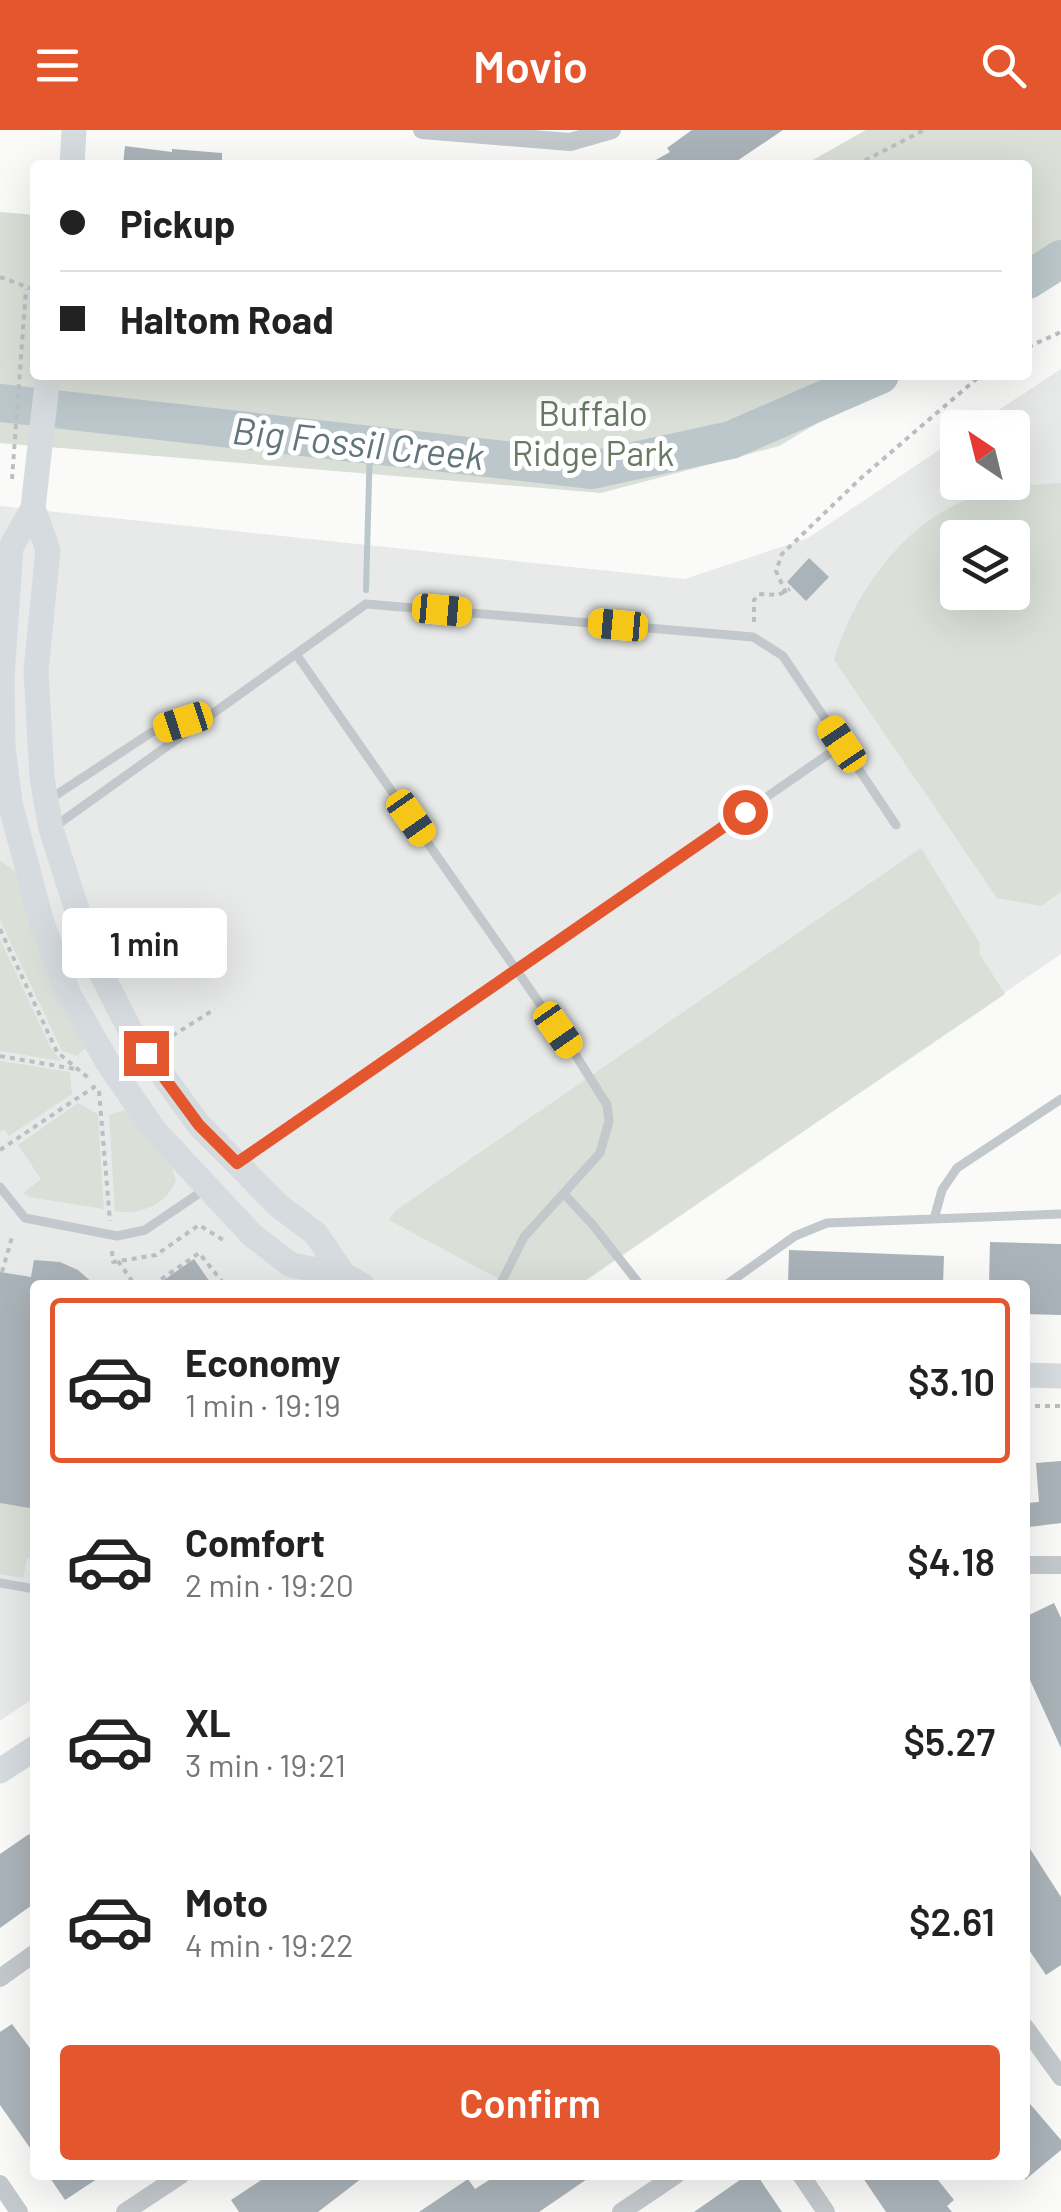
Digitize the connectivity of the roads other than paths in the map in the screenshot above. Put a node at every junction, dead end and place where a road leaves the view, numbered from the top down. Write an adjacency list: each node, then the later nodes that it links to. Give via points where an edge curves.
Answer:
1 (74, 130): 4 (main road)
2 (422, 130): 3 (street, via 570,142)
3 (612, 130)
4 (72, 160)
5 (47, 380): 6 (main road)
6 (33, 508): 10 (main road, via 48,550 36,671); 13 (main road, via 11,548 2,676)
7 (296, 654): 8 (lane); 9 (lane, via 366,604 754,637 783,656); 14 (lane)
8 (214, 712): 10 (lane, via 152,732); 12 (lane)
9 (842, 744): 11 (lane); 14 (lane)
10 (47, 801): 12 (main road); 13 (main road)
11 (896, 825)
12 (52, 829): 13 (main road); 16 (main road, via 102,975 130,1030 199,1125)
13 (8, 837): 18 (main road, via 69,994 108,1063 154,1131)
14 (516, 970): 16 (lane); 19 (lane, via 606,1105 600,1153)
15 (1061, 1099): 21 (lane, via 957,1168)
16 (237, 1163): 18 (main road); 22 (main road, via 316,1234)
17 (0, 1187): 18 (lane, via 26,1218 117,1236 145,1230)
18 (207, 1188): 22 (main road, via 290,1265)
19 (565, 1195): 23 (lane, via 524,1237); 24 (lane)
20 (1061, 1214): 21 (lane)
21 (934, 1219): 25 (lane, via 827,1224 795,1236)
22 (353, 1280)
23 (502, 1280)
24 (636, 1280)
25 (733, 1280)
26 (1030, 1376): 27 (main road)
27 (1061, 1376)
28 (1061, 1564): 29 (street)
29 (1030, 1565)
30 (0, 1583): 31 (lane)
31 (30, 1588)
32 (30, 1751): 33 (main road)
33 (0, 1772)
34 (30, 1957): 35 (street)
35 (0, 1978)
36 (1030, 2034): 37 (street)
37 (1061, 2077)
38 (174, 2180): 43 (street)
39 (668, 2180): 44 (street)
40 (805, 2180): 45 (street)
41 (0, 2184): 42 (street)
42 (19, 2212)
43 (126, 2212)
44 (620, 2212)
45 (826, 2212)

